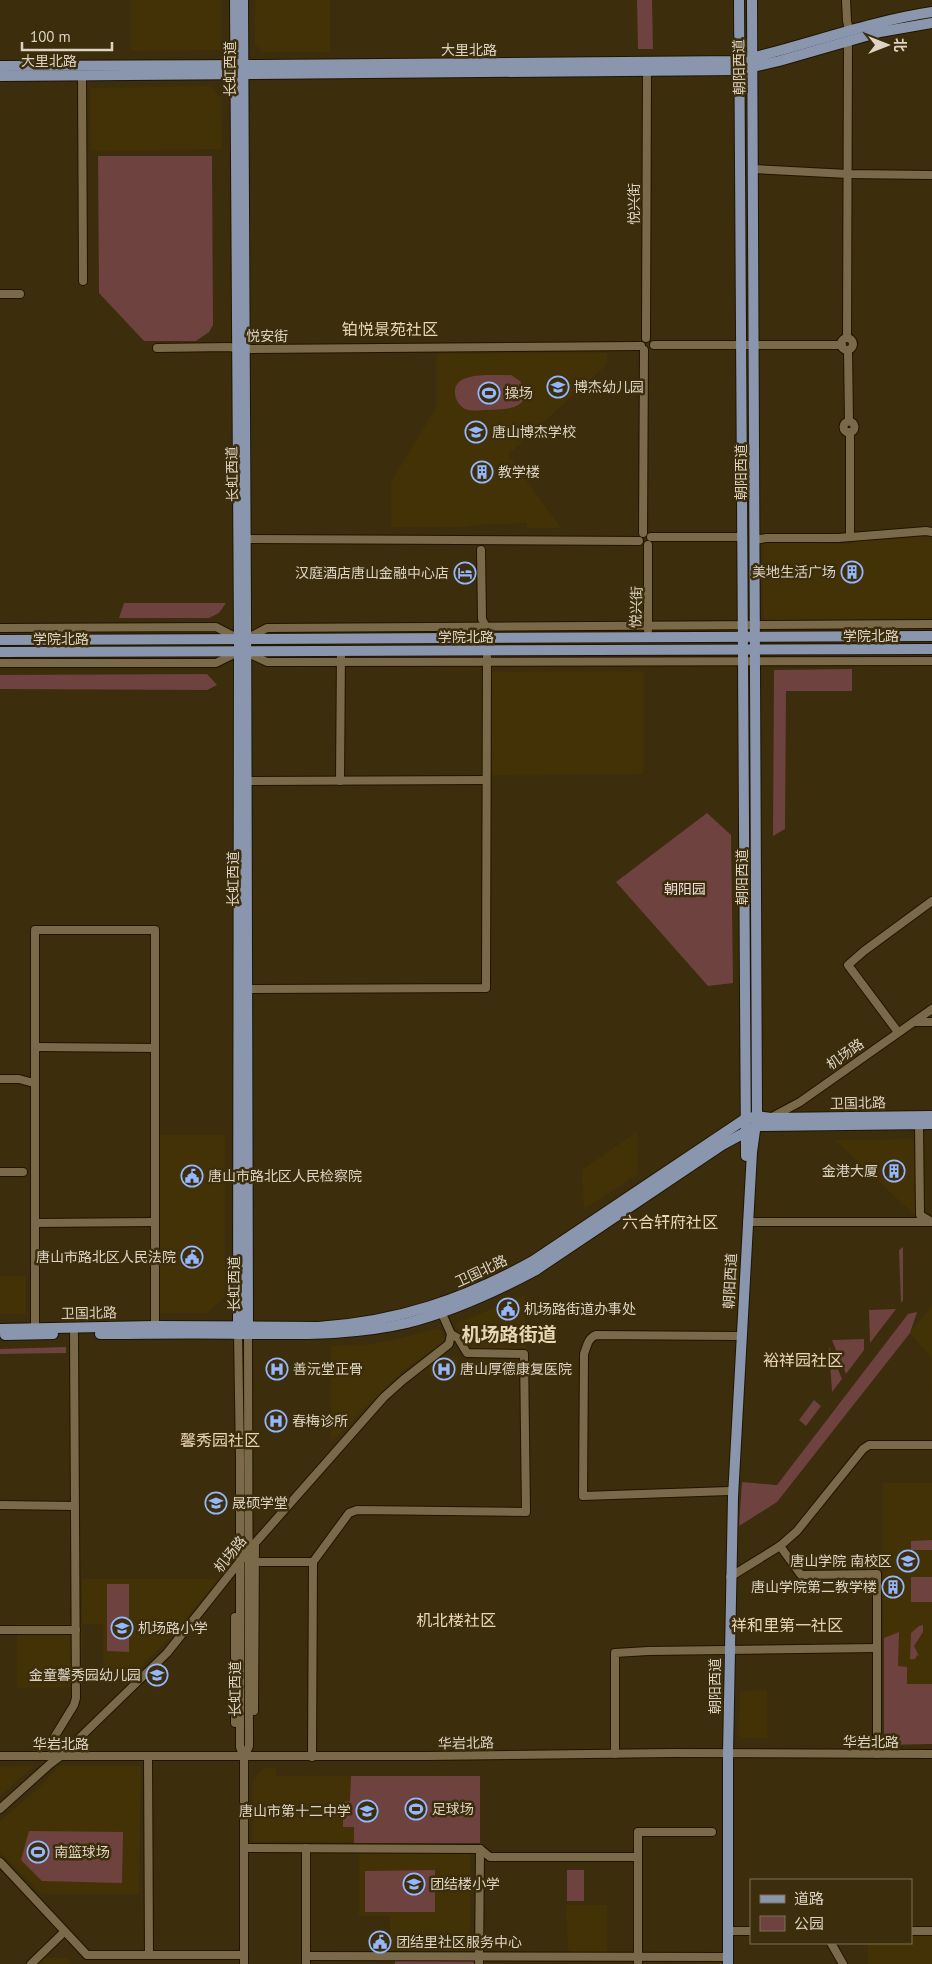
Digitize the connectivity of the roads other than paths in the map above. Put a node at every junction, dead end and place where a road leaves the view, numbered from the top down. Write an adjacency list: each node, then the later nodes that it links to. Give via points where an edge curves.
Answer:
1 (235, 0): 12 (main road, 长虹西道)
2 (244, 0): 12 (main road, 长虹西道)
3 (739, 0): 11 (main road, 朝阳西道)
4 (752, 0): 9 (main road, 朝阳西道)
5 (848, 0): 8 (street)
6 (932, 12): 8 (main road, 大里北路, via 877,22)
7 (932, 22): 8 (main road, 大里北路)
8 (848, 36): 9 (main road, 大里北路, via 773,54); 17 (street)
9 (753, 63): 11 (main road, 大里北路); 16 (main road, 朝阳西道)
10 (0, 66): 12 (main road, 大里北路)
11 (740, 66): 12 (main road, 大里北路); 13 (main road, 大里北路); 22 (main road, 朝阳西道)
12 (239, 70): 13 (main road, 大里北路); 14 (main road, 大里北路); 26 (main road, 长虹西道)
13 (647, 71): 23 (street, 悦兴街)
14 (82, 75): 15 (main road, 大里北路); 19 (street)
15 (0, 76)
16 (753, 170): 17 (street); 24 (main road, 朝阳西道)
17 (848, 174): 18 (street); 27 (street, via 847,338 853,344 852,348)
18 (932, 175)
19 (83, 281)
20 (0, 294): 21 (street)
21 (20, 294)
22 (741, 344): 23 (street, via 654,345 651,350); 24 (street); 30 (main road, 朝阳西道)
23 (644, 345): 26 (street, 悦安街); 32 (street, 悦兴街)
24 (754, 346): 27 (street); 35 (main road, 朝阳西道)
25 (157, 348): 26 (street, 悦安街)
26 (242, 348): 31 (main road, 长虹西道); 50 (main road, 长虹西道)
27 (844, 348): 29 (street, via 849,421 844,427 850,432)
28 (932, 532): 29 (street)
29 (850, 536): 35 (street)
30 (742, 538): 32 (street); 39 (main road, 朝阳西道)
31 (247, 539): 33 (street); 50 (main road, 长虹西道)
32 (645, 539): 34 (street); 38 (street, 悦兴街)
33 (472, 540): 34 (street); 36 (street)
34 (491, 540): 36 (street)
35 (755, 540): 40 (main road, 朝阳西道)
36 (481, 550): 41 (street, via 482,618)
37 (932, 624): 40 (street)
38 (648, 625): 39 (street); 41 (street); 45 (street, 悦兴街)
39 (743, 625): 40 (street); 46 (main road, 朝阳西道)
40 (755, 625): 47 (main road, 朝阳西道)
41 (487, 626): 48 (street); 50 (street, via 267,628)
42 (122, 627): 43 (street); 49 (street); 50 (street, via 216,627)
43 (0, 628)
44 (932, 636): 47 (main road, 学院北路)
45 (647, 637): 46 (main road, 学院北路); 48 (main road, 学院北路)
46 (743, 637): 47 (main road, 学院北路); 56 (main road, 朝阳西道)
47 (755, 637): 57 (main road, 朝阳西道)
48 (488, 638): 50 (main road, 学院北路); 58 (main road)
49 (117, 639): 50 (main road, 学院北路); 51 (main road, 学院北路)
50 (242, 639): 55 (main road, 长虹西道)
51 (0, 640)
52 (932, 649): 57 (main road, 学院北路)
53 (341, 651): 55 (main road, 学院北路); 58 (main road, 学院北路); 60 (street)
54 (0, 652): 55 (main road, 学院北路)
55 (242, 652): 60 (street, via 267,662); 61 (street, via 216,663); 64 (main road, 长虹西道); 66 (main road, 长虹西道)
56 (743, 655): 57 (main road, 学院北路); 58 (main road, 学院北路); 77 (main road, 朝阳西道)
57 (755, 655): 59 (street); 78 (main road, 朝阳西道)
58 (487, 656): 60 (street); 62 (street)
59 (932, 660)
60 (341, 662): 63 (street)
61 (0, 663)
62 (486, 780): 63 (street); 66 (street, via 486,988)
63 (340, 781): 64 (street)
64 (247, 782): 66 (main road, 长虹西道)
65 (932, 901): 70 (street, via 848,965)
66 (243, 989): 92 (main road, 长虹西道)
67 (932, 1009): 68 (street, 机场路)
68 (913, 1022): 69 (street); 70 (street, 机场路)
69 (932, 1022)
70 (898, 1032): 76 (street, 机场路, via 800,1102)
71 (35, 1047): 72 (street); 72 (street, via 36,930 154,930); 87 (street)
72 (154, 1048): 84 (street)
73 (0, 1079): 74 (street)
74 (30, 1082)
75 (932, 1116): 76 (main road, 卫国北路)
76 (771, 1118): 78 (main road, 卫国北路)
77 (744, 1119): 78 (main road, 卫国北路); 81 (main road, 朝阳西道); 88 (main road, 卫国北路, via 533,1261)
78 (757, 1121): 79 (main road, 卫国北路); 81 (main road, 卫国北路); 85 (main road, 朝阳西道)
79 (919, 1124): 80 (main road, 卫国北路); 86 (street, via 920,1214)
80 (932, 1124)
81 (746, 1131): 88 (main road, 卫国北路, via 536,1270 505,1287); 96 (main road, 朝阳西道)
82 (0, 1172): 83 (street)
83 (23, 1172)
84 (154, 1222): 87 (street); 89 (street)
85 (747, 1222): 86 (street); 107 (main road, 朝阳西道)
86 (932, 1222)
87 (35, 1223): 91 (street)
88 (440, 1309): 92 (main road, 卫国北路, via 342,1326); 94 (street)
89 (154, 1326): 91 (main road, 卫国北路); 92 (main road, 卫国北路)
90 (0, 1328): 91 (main road, 卫国北路)
91 (35, 1328)
92 (243, 1330): 93 (main road, 卫国北路); 103 (street, 长虹西道); 106 (street, 长虹西道)
93 (74, 1334): 95 (main road, 卫国北路); 100 (street)
94 (451, 1334): 101 (street, 机场路, via 449,1344 384,1397); 105 (street, via 458,1338 467,1354 524,1354 526,1512 357,1510 349,1513)
95 (0, 1336)
96 (736, 1336): 98 (main road, 朝阳西道); 98 (street, via 596,1335 591,1337 584,1354 584,1496)
97 (932, 1445): 102 (street, via 869,1445 798,1531)
98 (729, 1491): 111 (main road, 朝阳西道)
99 (0, 1505): 100 (street)
100 (75, 1506): 109 (street)
101 (255, 1544): 103 (street, 机场路); 104 (street)
102 (780, 1546): 107 (street); 110 (street, via 801,1575 877,1574)
103 (249, 1550): 106 (street, 机场路); 119 (street, 长虹西道, via 249,1746)
104 (255, 1562): 105 (street); 119 (street, via 253,1746)
105 (313, 1562): 120 (street)
106 (238, 1565): 116 (street, 机场路, via 167,1653); 119 (street, 长虹西道, via 240,1747)
107 (730, 1577): 111 (main road, 朝阳西道)
108 (0, 1630): 109 (street)
109 (76, 1630): 116 (street, via 76,1698 55,1736)
110 (878, 1648): 111 (street); 114 (street)
111 (728, 1650): 112 (street, via 615,1653); 113 (main road, 朝阳西道, via 725,1744)
112 (615, 1754): 113 (street, 华岩北路); 120 (street, 华岩北路)
113 (728, 1754): 114 (street, 华岩北路); 128 (main road, 朝阳西道)
114 (876, 1754): 115 (street, 华岩北路)
115 (932, 1754)
116 (62, 1755): 117 (street, 华岩北路); 118 (street, 华岩北路); 121 (street, 机场路)
117 (0, 1756)
118 (148, 1757): 119 (street, 华岩北路); 136 (street)
119 (244, 1757): 120 (street, 华岩北路); 123 (street, 长虹西道)
120 (312, 1757)
121 (0, 1809)
122 (712, 1832): 126 (street, via 638,1832)
123 (244, 1848): 124 (street); 134 (street, 长虹西道)
124 (306, 1848): 125 (street); 137 (street)
125 (480, 1849): 126 (street, via 490,1857); 139 (street)
126 (638, 1857): 140 (street)
127 (0, 1862): 132 (street)
128 (728, 1931): 129 (street); 141 (main road, 朝阳西道)
129 (750, 1931)
130 (912, 1931): 131 (street)
131 (932, 1931)
132 (64, 1932): 135 (street); 142 (street)
133 (832, 1944): 145 (street)
134 (244, 1954): 136 (street); 144 (street, 长虹西道)
135 (87, 1955): 136 (street); 143 (street)
136 (149, 1955)
137 (306, 1960): 138 (street)
138 (390, 1960): 139 (street)
139 (479, 1961): 140 (street)
140 (638, 1961): 141 (street)
141 (728, 1961)
142 (31, 1964)
143 (87, 1964)
144 (244, 1964)
145 (843, 1964)

